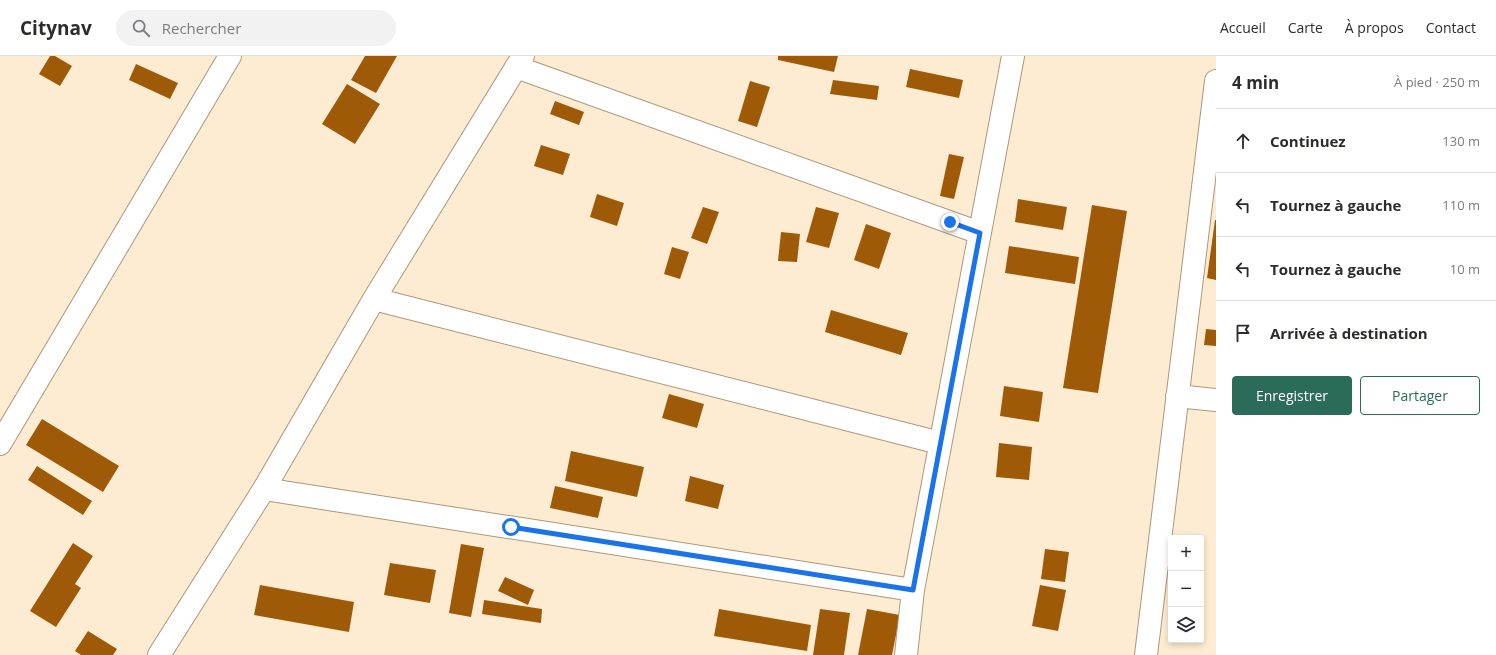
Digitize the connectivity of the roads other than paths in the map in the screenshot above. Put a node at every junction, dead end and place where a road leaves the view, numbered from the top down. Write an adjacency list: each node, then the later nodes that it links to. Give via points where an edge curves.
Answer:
1 (230, 56): 10 (street)
2 (1013, 56): 5 (street)
3 (519, 62): 5 (street); 6 (street)
4 (1216, 81): 7 (street)
5 (980, 233): 9 (street)
6 (374, 299): 9 (street); 11 (street)
7 (1178, 396): 8 (street); 15 (street)
8 (1216, 400)
9 (940, 443): 12 (street)
10 (0, 444)
11 (264, 489): 12 (street); 13 (street)
12 (913, 590): 14 (street)
13 (159, 655)
14 (906, 655)
15 (1146, 655)

